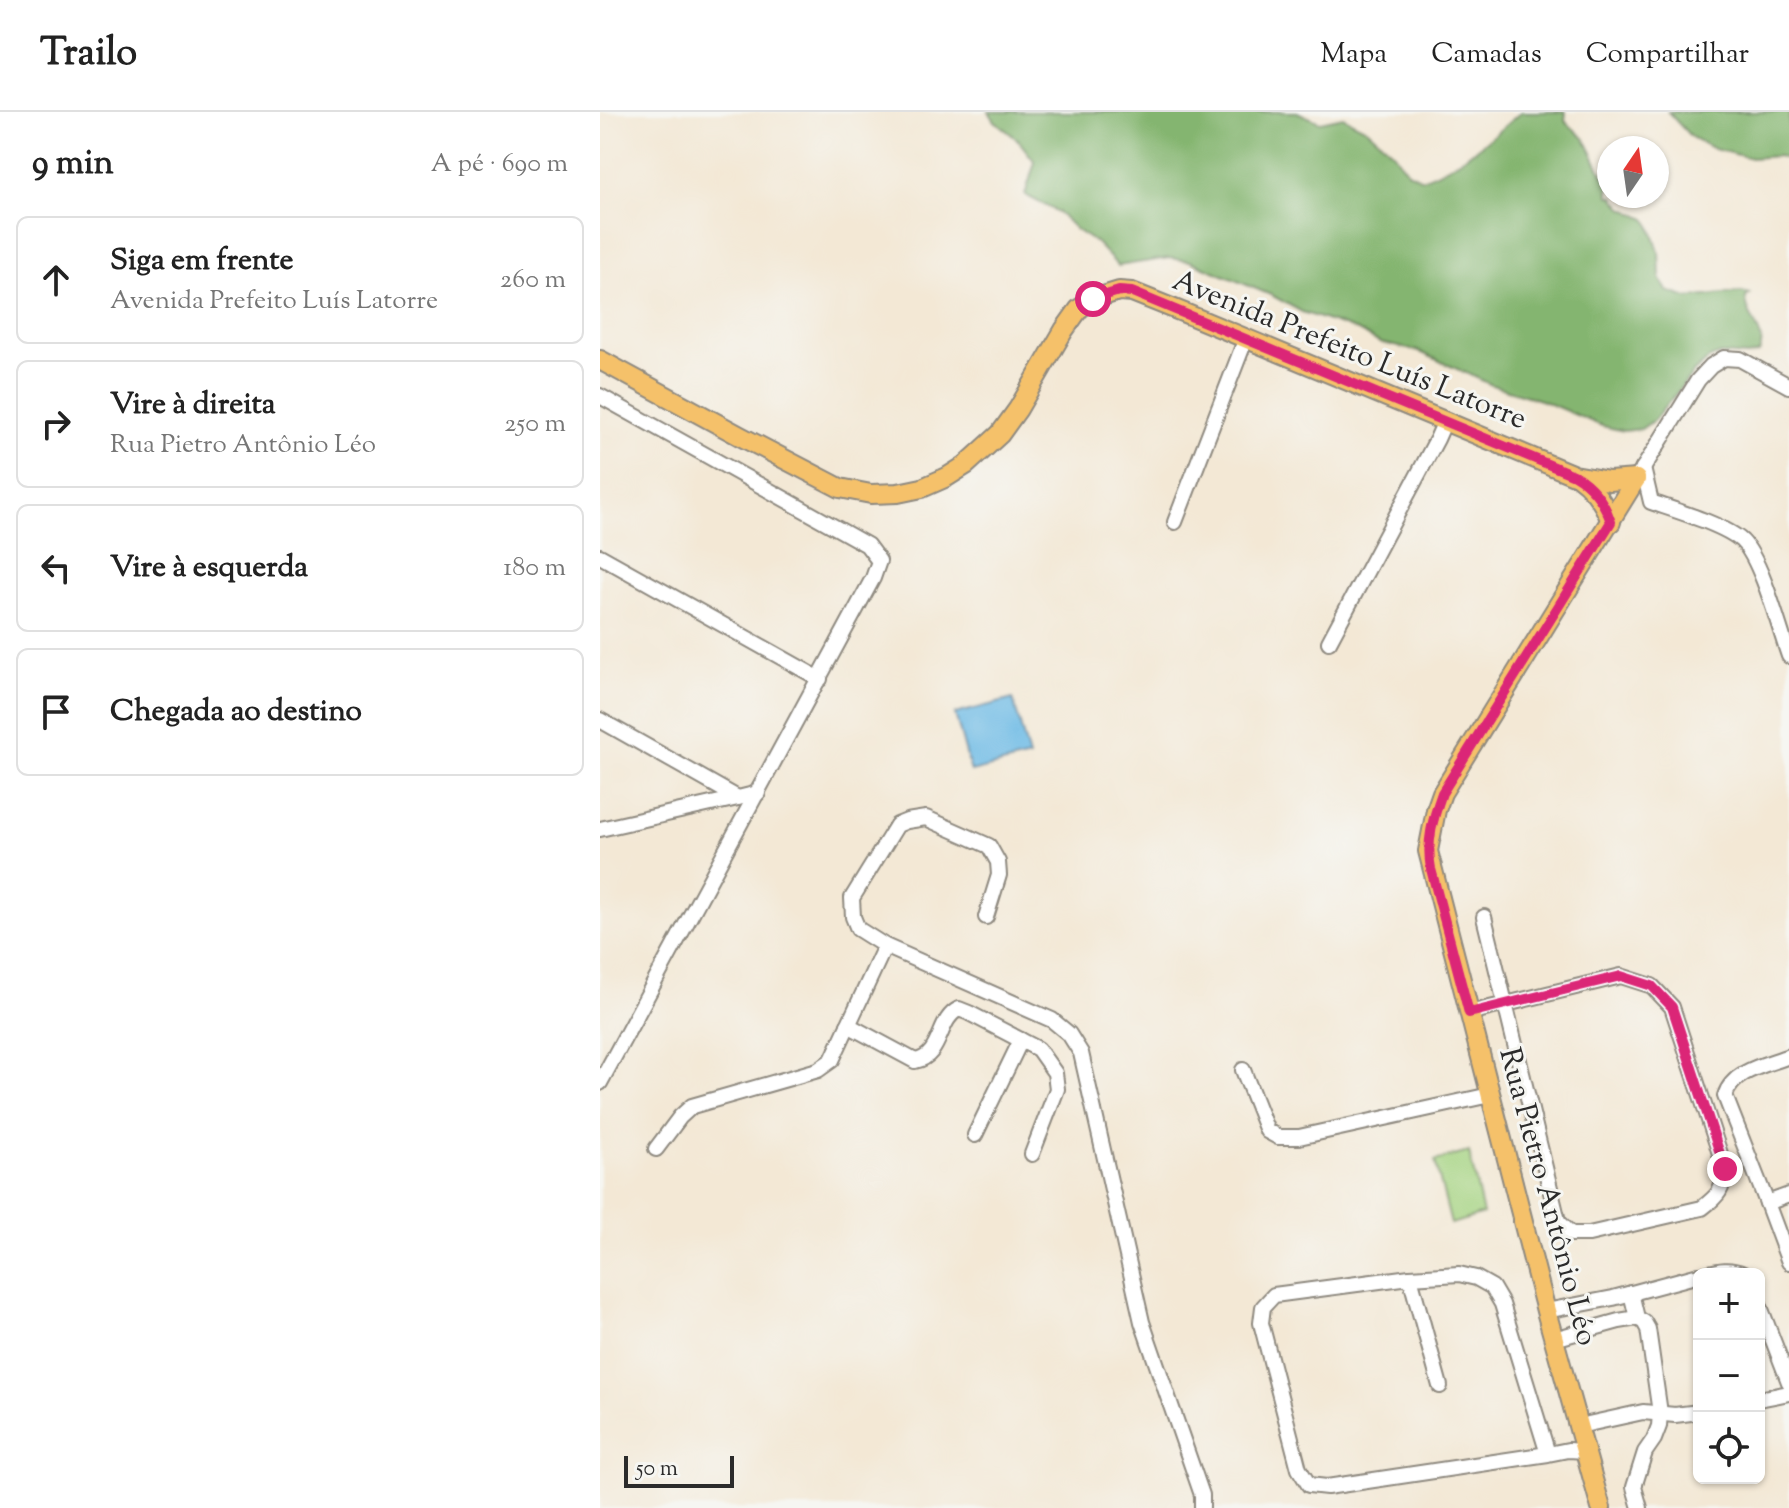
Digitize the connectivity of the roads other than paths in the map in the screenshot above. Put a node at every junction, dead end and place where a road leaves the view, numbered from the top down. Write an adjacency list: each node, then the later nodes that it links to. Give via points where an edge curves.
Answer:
1 (1246, 338): 2 (main road, Avenida Prefeito Luís Latorre, via 1132,292 1093,299 1064,330 1000,434 966,465 922,488 871,494 840,488); 5 (main road, Avenida Prefeito Luís Latorre); 8 (street)
2 (600, 360)
3 (1789, 386): 6 (street, via 1740,359 1724,358 1698,380)
4 (600, 396): 13 (street, via 867,545 879,561)
5 (1445, 421): 7 (main road, Avenida Prefeito Luís Latorre); 11 (street)
6 (1640, 473): 7 (main road, Avenida Prefeito Luís Latorre, via 1609,481); 9 (main road, Rua Pietro Antônio Léo); 12 (street, via 1651,502 1694,516 1742,541 1760,571)
7 (1574, 475): 9 (main road, Avenida Prefeito Luís Latorre, via 1596,492)
8 (1175, 522)
9 (1611, 522): 22 (main road, Rua Pietro Antônio Léo, via 1436,810 1428,851)
10 (600, 556): 13 (street)
11 (1329, 642)
12 (1789, 656)
13 (820, 679): 15 (street)
14 (600, 720): 16 (street)
15 (758, 793): 16 (street); 27 (street)
16 (738, 798): 17 (street)
17 (600, 829)
18 (986, 917): 20 (street, via 999,875 989,846 926,818 907,821 897,825 852,898 858,929)
19 (1484, 917): 21 (street)
20 (885, 946): 23 (street); 51 (street, via 1052,1020 1081,1053 1142,1322)
21 (1506, 1004): 21 (street, via 1621,976 1652,986 1672,1007 1725,1169 1717,1197 1702,1208 1571,1234 1558,1221); 22 (street)
22 (1469, 1013): 28 (main road, Rua Pietro Antônio Léo)
23 (848, 1025): 24 (street, via 915,1061 931,1054 959,1009); 30 (street, via 832,1060 818,1070 692,1106)
24 (1021, 1040): 29 (street); 31 (street, via 1038,1049 1055,1073 1057,1089)
25 (1789, 1056): 33 (street, via 1740,1075 1725,1096)
26 (1243, 1070): 28 (street, via 1267,1131 1278,1137 1299,1137)
27 (600, 1083)
28 (1490, 1095): 38 (main road, Rua Pietro Antônio Léo)
29 (975, 1135)
30 (656, 1149)
31 (1032, 1154)
32 (1789, 1195): 33 (street)
33 (1767, 1203): 34 (street)
34 (1789, 1262)
35 (1410, 1277): 43 (street); 50 (street, via 1459,1274 1492,1287 1502,1304); 50 (street, via 1274,1295 1263,1307 1261,1323 1299,1469 1309,1485 1327,1487)
36 (1693, 1277): 37 (street)
37 (1631, 1293): 38 (street); 39 (street)
38 (1546, 1311): 41 (main road, Rua Pietro Antônio Léo)
39 (1637, 1318): 41 (street); 46 (street, via 1648,1329)
40 (1765, 1320): 42 (street)
41 (1554, 1339): 48 (main road, Rua Pietro Antônio Léo)
42 (1789, 1382)
43 (1440, 1386)
44 (1789, 1393): 45 (street)
45 (1765, 1398)
46 (1660, 1413): 47 (street); 48 (street); 53 (street, via 1634,1487)
47 (1693, 1413)
48 (1579, 1426): 49 (main road, Rua Pietro Antônio Léo)
49 (1586, 1451): 50 (street); 52 (main road, Rua Pietro Antônio Léo)
50 (1548, 1454)
51 (1202, 1508)
52 (1601, 1508)
53 (1640, 1508)

